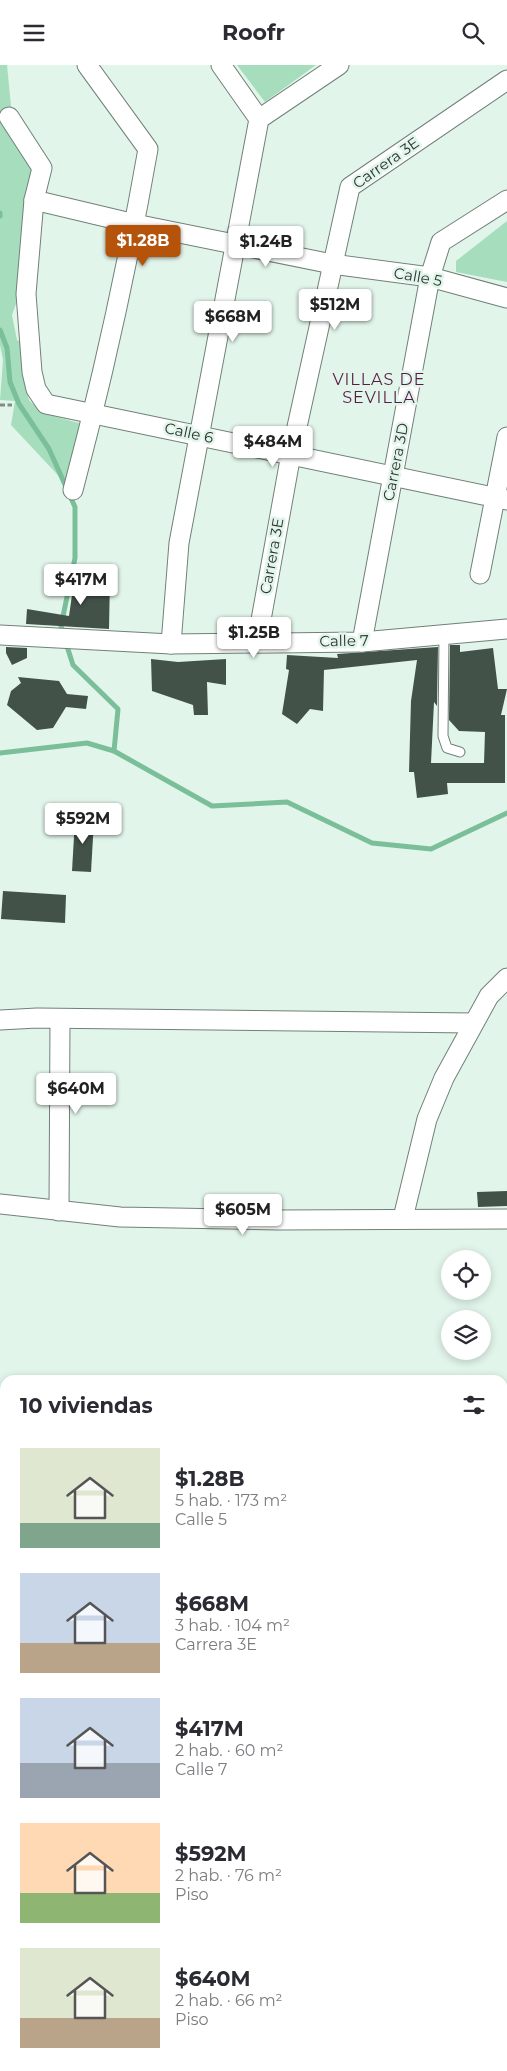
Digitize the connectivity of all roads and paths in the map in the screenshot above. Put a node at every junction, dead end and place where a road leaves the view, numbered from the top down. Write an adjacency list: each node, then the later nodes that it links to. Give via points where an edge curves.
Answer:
1 (87, 65): 9 (street, via 148,149)
2 (221, 65): 6 (street)
3 (339, 65): 6 (street)
4 (507, 80): 11 (street, Carrera 3E, via 350,187)
5 (8, 117): 7 (street, via 42,168)
6 (260, 119): 10 (street)
7 (34, 200): 9 (street, Calle 5); 16 (street, Calle 6, via 26,294 36,389 46,404)
8 (507, 200): 12 (street, Carrera 3D, via 441,242)
9 (134, 225): 10 (street, Calle 5); 16 (street)
10 (235, 244): 11 (street, Calle 5); 17 (street)
11 (332, 264): 12 (street, Calle 5); 19 (street, Carrera 3E)
12 (430, 277): 13 (street, Calle 5); 20 (street, Carrera 3D)
13 (507, 298)
14 (0, 405): 15 (path)
15 (12, 405)
16 (94, 412): 17 (street, Calle 6); 21 (street)
17 (198, 436): 19 (street, Calle 6); 29 (street, via 179,543)
18 (507, 437): 22 (street)
19 (291, 454): 20 (street, Calle 6); 27 (street, Carrera 3E)
20 (393, 475): 22 (street, Calle 6); 28 (street, Carrera 3D)
21 (73, 490)
22 (501, 498): 23 (street)
23 (480, 574)
24 (507, 629): 26 (street, Calle 7)
25 (0, 635): 29 (street, Calle 7)
26 (444, 636): 28 (street, Calle 7); 30 (lane, via 443,736 447,748)
27 (257, 642): 28 (street, Calle 7); 29 (street, Calle 7)
28 (362, 642)
29 (171, 644)
30 (460, 753)
31 (507, 978): 34 (street, via 490,996)
32 (60, 1019): 33 (street); 34 (street); 36 (street)
33 (0, 1020)
34 (473, 1023): 37 (street, via 427,1119)
35 (0, 1204): 36 (street)
36 (59, 1211): 37 (street, via 120,1217)
37 (403, 1218): 38 (street)
38 (498, 1219)

